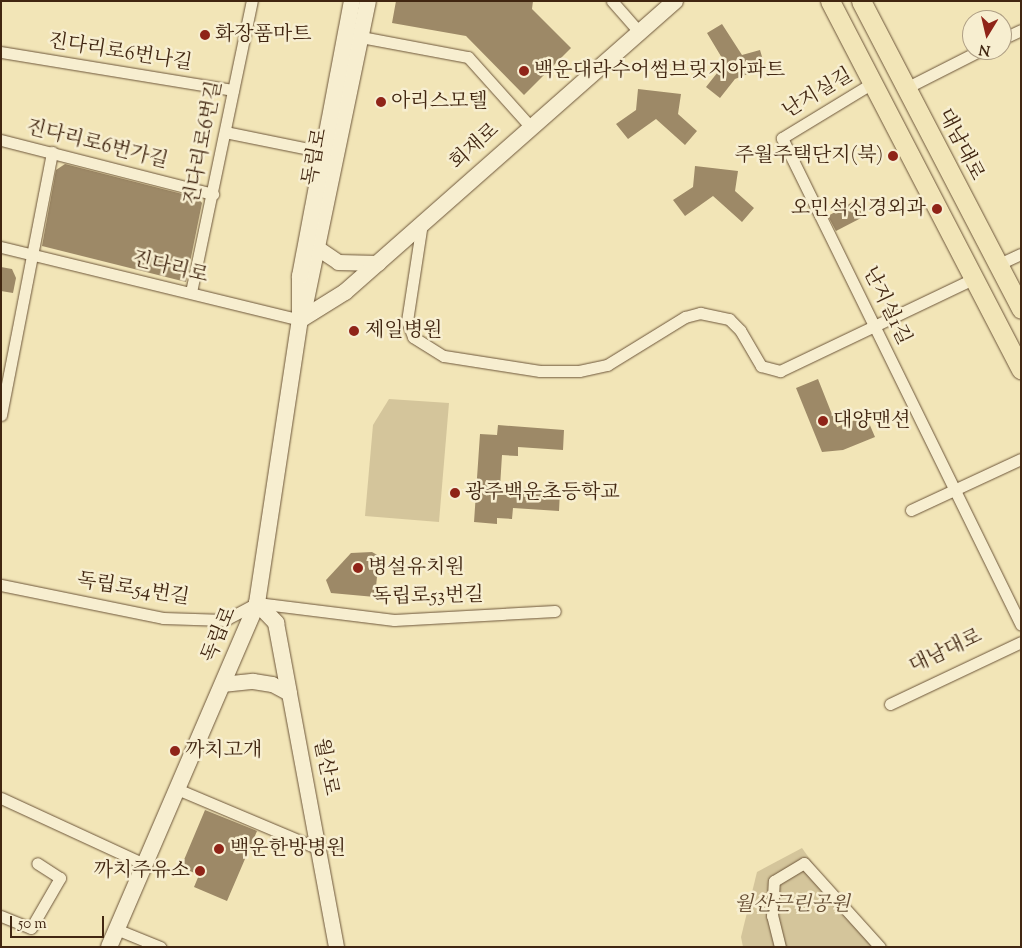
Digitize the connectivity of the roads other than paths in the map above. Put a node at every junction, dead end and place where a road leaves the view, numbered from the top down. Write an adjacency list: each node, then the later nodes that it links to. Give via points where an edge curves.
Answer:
1 (252, 1): 14 (street, 진다리로6번길)
2 (352, 1): 20 (main road, 독립로)
3 (368, 1): 9 (main road, 독립로)
4 (612, 1): 8 (street)
5 (675, 1): 8 (main road, 회재로)
6 (830, 1): 12 (main road)
7 (861, 1): 13 (main road, 대남대로)
8 (640, 33): 15 (main road, 회재로)
9 (361, 37): 15 (street, via 468,57); 24 (main road, 독립로)
10 (1, 52): 14 (street, 진다리로6번나길)
11 (962, 60): 13 (street)
12 (874, 82): 17 (street, 난지실길); 29 (main road)
13 (906, 88): 28 (main road, 대남대로)
14 (233, 90): 16 (street, 진다리로6번길)
15 (530, 126): 22 (main road, 회재로)
16 (225, 132): 20 (street); 21 (street, 진다리로6번길)
17 (782, 138): 33 (street, 난지실1길)
18 (1, 140): 19 (street, 진다리로6번가길)
19 (52, 152): 21 (street, 진다리로6번가길); 25 (street)
20 (324, 152): 32 (main road, 독립로, via 300,276)
21 (213, 194): 30 (street, 진다리로6번길)
22 (422, 223): 27 (main road, 회재로); 33 (street, via 407,321 413,337 432,352 540,371 579,371 607,365 684,317 700,313 729,319 761,366 769,371 780,371)
23 (1, 247): 25 (street, 진다리로)
24 (319, 249): 27 (street, via 338,262); 32 (main road, 독립로)
25 (32, 253): 30 (street, 진다리로); 35 (street)
26 (1021, 254): 28 (street)
27 (378, 263): 32 (main road, 회재로, via 345,292)
28 (997, 265): 31 (main road, 대남대로)
29 (975, 278): 33 (street); 34 (main road)
30 (191, 292): 32 (street, 진다리로)
31 (1021, 309)
32 (300, 320): 41 (main road, 독립로)
33 (875, 327): 38 (street, 난지실1길)
34 (1021, 369)
35 (3, 400): 36 (street)
36 (1, 415)
37 (1021, 459): 38 (street)
38 (955, 490): 39 (street); 43 (street, 난지실1길)
39 (912, 510)
40 (1, 585): 41 (street, 독립로54번길, via 164,618 225,620)
41 (257, 604): 42 (street, 독립로53번길, via 394,620); 45 (main road, 독립로); 46 (main road, 월산로, via 276,623)
42 (555, 611)
43 (1021, 625)
44 (1021, 642): 47 (street, 대남대로)
45 (222, 684): 46 (street, via 253,681 272,684); 48 (main road, 독립로)
46 (289, 693): 50 (street, 월산로)
47 (890, 704)
48 (177, 788): 50 (street); 52 (main road, 독립로)
49 (1, 798): 52 (street)
50 (319, 849): 57 (street, 월산로)
51 (37, 863): 53 (street, via 60,878 31,928)
52 (144, 864): 54 (main road, 독립로)
53 (1, 916)
54 (116, 929): 55 (main road, 독립로); 56 (street)
55 (109, 947)
56 (160, 947)
57 (336, 947)
58 (780, 947): 59 (street, via 772,916 774,881 804,863)
59 (880, 947)

